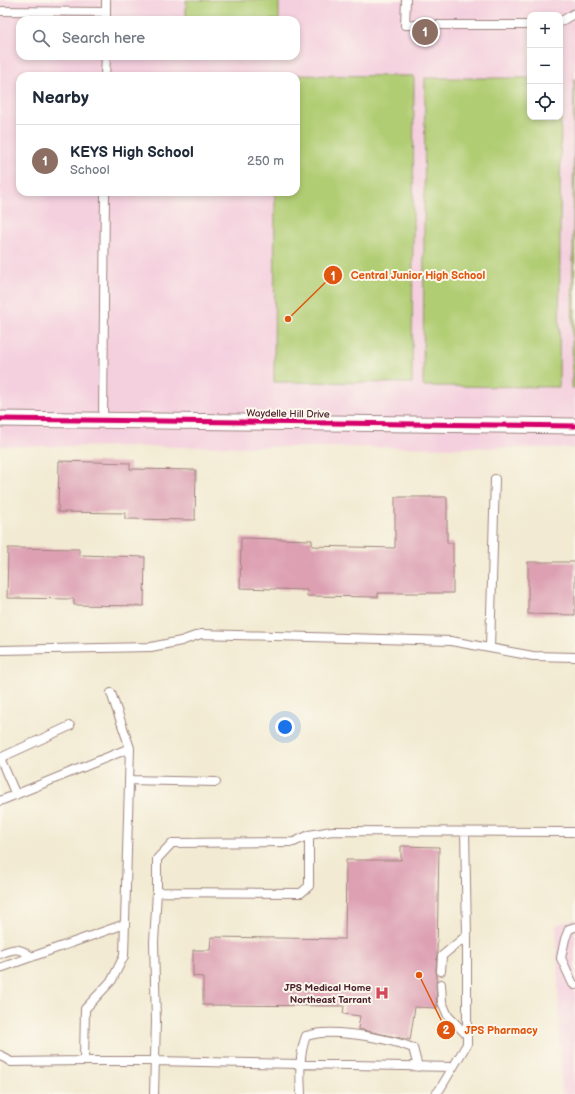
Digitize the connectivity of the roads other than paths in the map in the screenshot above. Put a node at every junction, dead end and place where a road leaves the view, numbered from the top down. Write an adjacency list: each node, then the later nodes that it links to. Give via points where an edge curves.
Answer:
1 (106, 0): 5 (lane)
2 (406, 0): 7 (lane, via 405,25)
3 (0, 11): 5 (lane)
4 (575, 13): 6 (lane)
5 (106, 16)
6 (563, 20)
7 (527, 25)
8 (106, 60): 9 (lane)
9 (105, 72)
10 (104, 196): 12 (lane)
11 (0, 419): 12 (street, Waydelle Hill Drive)
12 (103, 420): 13 (street, Waydelle Hill Drive)
13 (575, 426)
14 (496, 479): 15 (lane)
15 (490, 648): 16 (lane, via 451,641 200,634 151,647); 17 (lane, via 533,656)
16 (0, 650)
17 (575, 657)
18 (111, 693): 20 (lane)
19 (70, 726): 21 (lane)
20 (130, 748): 22 (lane); 24 (lane)
21 (0, 758): 24 (lane)
22 (129, 780): 23 (lane); 30 (lane)
23 (216, 782)
24 (16, 795): 25 (lane)
25 (0, 801)
26 (465, 832): 27 (lane); 28 (lane, via 332,831); 32 (lane)
27 (575, 832)
28 (309, 835): 29 (lane, via 294,842 277,843 172,843 157,859); 29 (lane, via 309,886 302,893)
29 (157, 892): 43 (lane, via 154,942)
30 (125, 924): 34 (lane); 42 (lane, via 124,956 112,980 86,1009)
31 (575, 927): 38 (lane, via 569,929 561,958)
32 (467, 935): 36 (lane, via 442,956); 40 (lane)
33 (0, 954): 34 (lane, via 13,949)
34 (32, 957): 35 (lane)
35 (0, 968)
36 (441, 970)
37 (441, 984): 40 (lane, via 442,1002 448,1016)
38 (574, 985): 39 (lane)
39 (575, 993)
40 (467, 1035): 46 (lane, via 467,1044)
41 (0, 1055): 42 (lane, via 11,1062)
42 (84, 1061): 43 (lane)
43 (154, 1061): 44 (lane); 47 (lane)
44 (300, 1064): 45 (lane); 45 (lane, via 306,1036 321,1033 399,1042 413,1048); 48 (lane)
45 (418, 1067): 46 (lane)
46 (453, 1068): 49 (lane)
47 (154, 1094)
48 (301, 1094)
49 (436, 1094)

